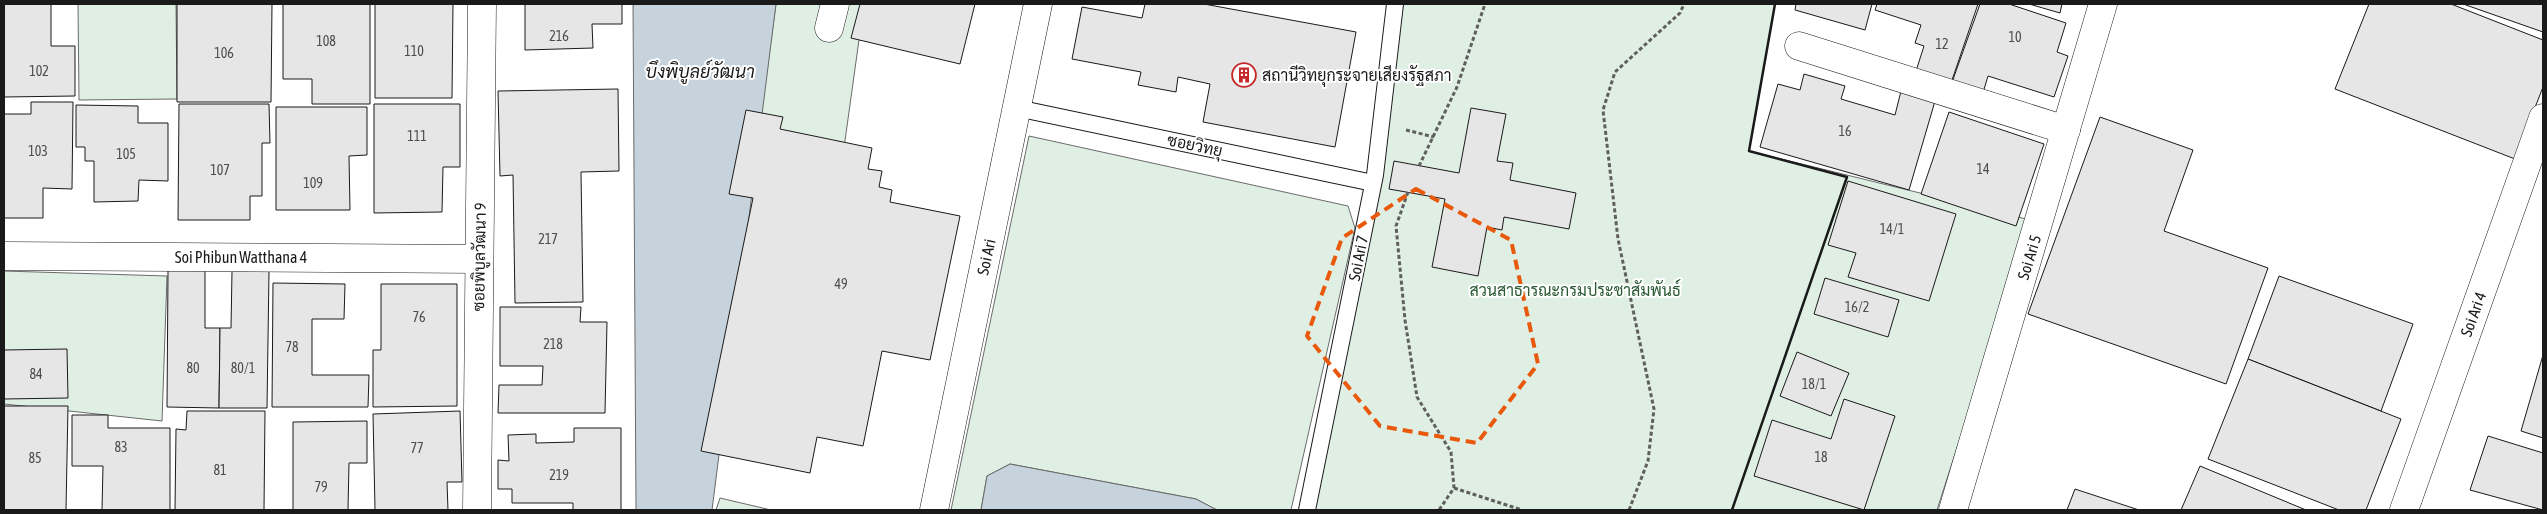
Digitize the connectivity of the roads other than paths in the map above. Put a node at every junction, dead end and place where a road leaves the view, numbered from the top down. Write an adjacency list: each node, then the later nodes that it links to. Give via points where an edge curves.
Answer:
1 (482, 4): 11 (street, ซอยพิบูลวัฒนา 9)
2 (1038, 4): 6 (street, Soi Ari)
3 (1395, 4): 9 (lane, Soi Ari 7)
4 (2103, 4): 8 (street, Soi Ari 5)
5 (1799, 46): 8 (street)
6 (1017, 108): 9 (lane, ซอยวิทยุ); 13 (street, Soi Ari)
7 (2543, 118): 16 (street, Soi Ari 4)
8 (2066, 130): 15 (street, Soi Ari 5)
9 (1373, 183): 14 (lane, Soi Ari 7)
10 (4, 256): 11 (street, Soi Phibun Watthana 4)
11 (478, 259): 12 (street, ซอยพิบูลวัฒนา 9)
12 (476, 510)
13 (934, 510)
14 (1307, 510)
15 (1954, 510)
16 (2404, 510)

